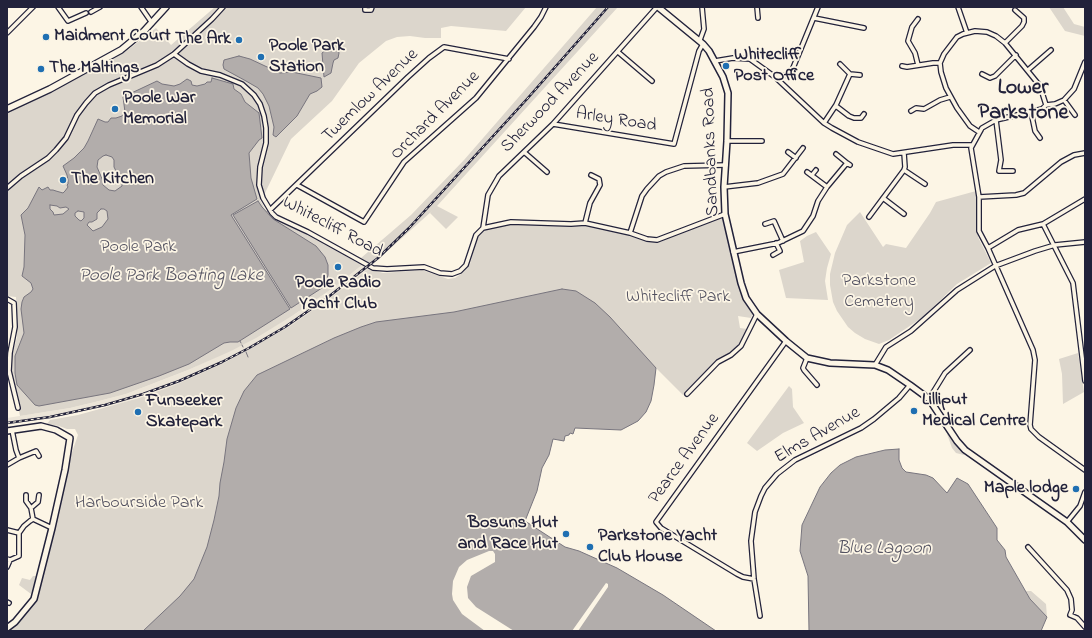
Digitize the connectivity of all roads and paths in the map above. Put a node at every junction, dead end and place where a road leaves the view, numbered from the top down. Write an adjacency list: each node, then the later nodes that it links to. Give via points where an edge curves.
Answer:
1 (33, 7): 25 (street)
2 (58, 7): 18 (street, via 66,20 70,21)
3 (100, 7): 16 (street)
4 (141, 7): 23 (street)
5 (166, 7): 23 (main road)
6 (223, 7): 31 (street)
7 (365, 7): 8 (street, via 365,10 371,10)
8 (372, 7)
9 (546, 7): 33 (street, Orchard Avenue)
10 (658, 7): 27 (main road, Sandbanks Road); 30 (street, Sherwood Avenue)
11 (702, 7): 27 (street)
12 (757, 7): 19 (street)
13 (818, 7): 20 (street)
14 (958, 7): 26 (street)
15 (1015, 10): 28 (street, via 1024,18 1024,22)
16 (91, 12)
17 (86, 13): 18 (street)
18 (77, 17): 22 (street)
19 (758, 18)
20 (814, 18): 24 (street); 45 (street, via 793,68 786,75)
21 (918, 19): 38 (street, via 912,26 908,41)
22 (80, 23)
23 (152, 23): 51 (main road, via 121,50 50,89)
24 (864, 28)
25 (7, 33)
26 (967, 33): 28 (street, via 987,32); 36 (street, via 957,37)
27 (702, 42): 34 (main road, Sandbanks Road); 58 (street, Arley Road, via 674,144)
28 (1006, 43): 32 (street)
29 (1051, 50): 40 (street)
30 (618, 52): 46 (street); 58 (street, Sherwood Avenue)
31 (174, 54): 83 (street, via 157,65 95,93 77,114 66,138 56,150); 87 (street, Whitecliff Road, via 201,71 242,84 260,104 266,128 266,143 259,185)
32 (1016, 55): 40 (street); 42 (street, via 995,76 990,78)
33 (508, 59): 79 (street, Twemlow Avenue, via 444,47 408,77); 79 (street, Orchard Avenue, via 476,98 404,162 364,222)
34 (715, 61): 45 (street, via 750,59); 61 (main road, Sandbanks Road, via 728,93)
35 (1085, 62): 44 (street)
36 (940, 63): 38 (street); 47 (street)
37 (840, 64): 41 (street)
38 (918, 65): 39 (street)
39 (902, 66)
40 (1028, 70): 49 (street, via 1040,86)
41 (850, 74): 43 (street); 50 (street)
42 (982, 74)
43 (860, 75)
44 (1083, 76): 48 (street)
45 (775, 77): 57 (street)
46 (652, 81)
47 (950, 97): 52 (street, via 924,109 916,106); 59 (street, via 970,126)
48 (1064, 100): 49 (street); 55 (street)
49 (1046, 105): 53 (street, via 1042,109)
50 (836, 106): 54 (street, via 854,118 861,118); 57 (street)
51 (7, 109)
52 (911, 111)
53 (1030, 112): 56 (street); 60 (street, via 1035,131)
54 (864, 114)
55 (1075, 115)
56 (996, 120): 59 (street); 74 (street, via 1001,160 999,171)
57 (824, 123): 67 (street, via 858,142 893,154)
58 (554, 124): 65 (street, Sherwood Avenue)
59 (978, 132): 63 (street)
60 (1040, 138)
61 (727, 141): 62 (street); 71 (main road, Sandbanks Road)
62 (762, 141)
63 (972, 145): 67 (street, via 953,145); 84 (street, via 972,160)
64 (804, 148): 70 (street)
65 (524, 152): 75 (street); 94 (street, Sherwood Avenue, via 506,168 488,194)
66 (788, 152): 70 (street)
67 (904, 153): 73 (street)
68 (1085, 153): 84 (street, via 1061,162 1024,193)
69 (836, 154): 82 (street, via 848,164)
70 (796, 158): 81 (street, via 783,174 758,183)
71 (726, 165): 81 (main road, Sandbanks Road); 95 (street, via 684,166 659,176 642,196)
72 (816, 170): 78 (street)
73 (904, 170): 80 (street); 85 (street)
74 (1013, 171)
75 (547, 172)
76 (807, 172): 78 (street)
77 (591, 175): 91 (street, via 599,180 600,185 590,203)
78 (812, 175): 82 (street)
79 (297, 184): 87 (street, Twemlow Avenue)
80 (925, 184)
81 (724, 187): 88 (main road, Sandbanks Road)
82 (827, 187): 96 (street, via 803,231)
83 (7, 188)
84 (979, 197): 100 (street, via 979,231)
85 (883, 198): 89 (street); 90 (street)
86 (1085, 199): 93 (street)
87 (270, 210): 94 (street, Whitecliff Road, via 276,216 371,267 380,269 424,267 452,274 460,271 466,265 476,235)
88 (725, 214): 95 (street, via 657,240); 103 (main road, Sandbanks Road)
89 (904, 214)
90 (869, 217)
91 (586, 222): 94 (street, via 511,222); 95 (street)
92 (765, 224): 96 (street, via 774,221)
93 (1043, 224): 99 (street); 100 (street, via 1018,230)
94 (483, 228)
95 (630, 233)
96 (783, 241): 98 (street)
97 (1085, 242): 99 (street)
98 (776, 243): 102 (street); 103 (street)
99 (1055, 245): 105 (street); 112 (street, via 1073,283)
100 (988, 248): 105 (street)
101 (786, 249): 102 (street)
102 (780, 251): 104 (street)
103 (734, 252): 107 (main road, Sandbanks Road, via 745,296)
104 (773, 255)
105 (995, 266): 111 (street, via 957,290 921,323 886,347); 124 (street, via 1033,350 1035,360 1031,429)
106 (9, 300): 117 (street, via 14,303 15,327 9,370)
107 (757, 314): 108 (main road, Sandbanks Road); 115 (street, via 741,346 718,362)
108 (786, 341): 110 (main road, Sandbanks Road); 140 (street, Pearce Avenue, via 656,522 660,528 737,574)
109 (970, 350): 116 (street, via 945,373)
110 (807, 358): 111 (main road, Sandbanks Road, via 830,363); 113 (street, via 804,370)
111 (875, 365): 114 (main road, Sandbanks Road, via 888,370)
112 (1085, 381)
113 (817, 385)
114 (910, 385): 116 (main road, Sandbanks Road); 140 (street, Elms Avenue, via 899,398 861,428 795,460 770,481 754,512 751,541)
115 (687, 394)
116 (929, 399): 130 (main road, Sandbanks Road, via 965,450)
117 (18, 408)
118 (9, 431): 121 (street); 131 (main road, via 49,427 70,438)
119 (31, 453): 120 (street, via 36,451); 121 (street); 122 (street)
120 (39, 454)
121 (19, 458): 123 (street)
122 (32, 458)
123 (7, 465)
124 (1085, 470)
125 (1085, 492): 130 (street, via 1080,506)
126 (26, 495): 128 (street, via 26,501)
127 (39, 495): 128 (street, via 38,502)
128 (31, 508): 129 (street)
129 (33, 519): 131 (street); 133 (street)
130 (1067, 522): 134 (main road, Sandbanks Road)
131 (52, 528): 143 (main road, via 34,598)
132 (7, 530): 133 (street)
133 (19, 533): 136 (street)
134 (1085, 540)
135 (1028, 547): 142 (street, via 1067,590 1071,599 1070,615 1077,618)
136 (19, 556): 137 (street); 138 (street)
137 (24, 558)
138 (8, 560): 139 (street)
139 (7, 567)
140 (754, 579): 141 (street, Elms Avenue)
141 (760, 616)
142 (1085, 627)
143 (7, 628)

